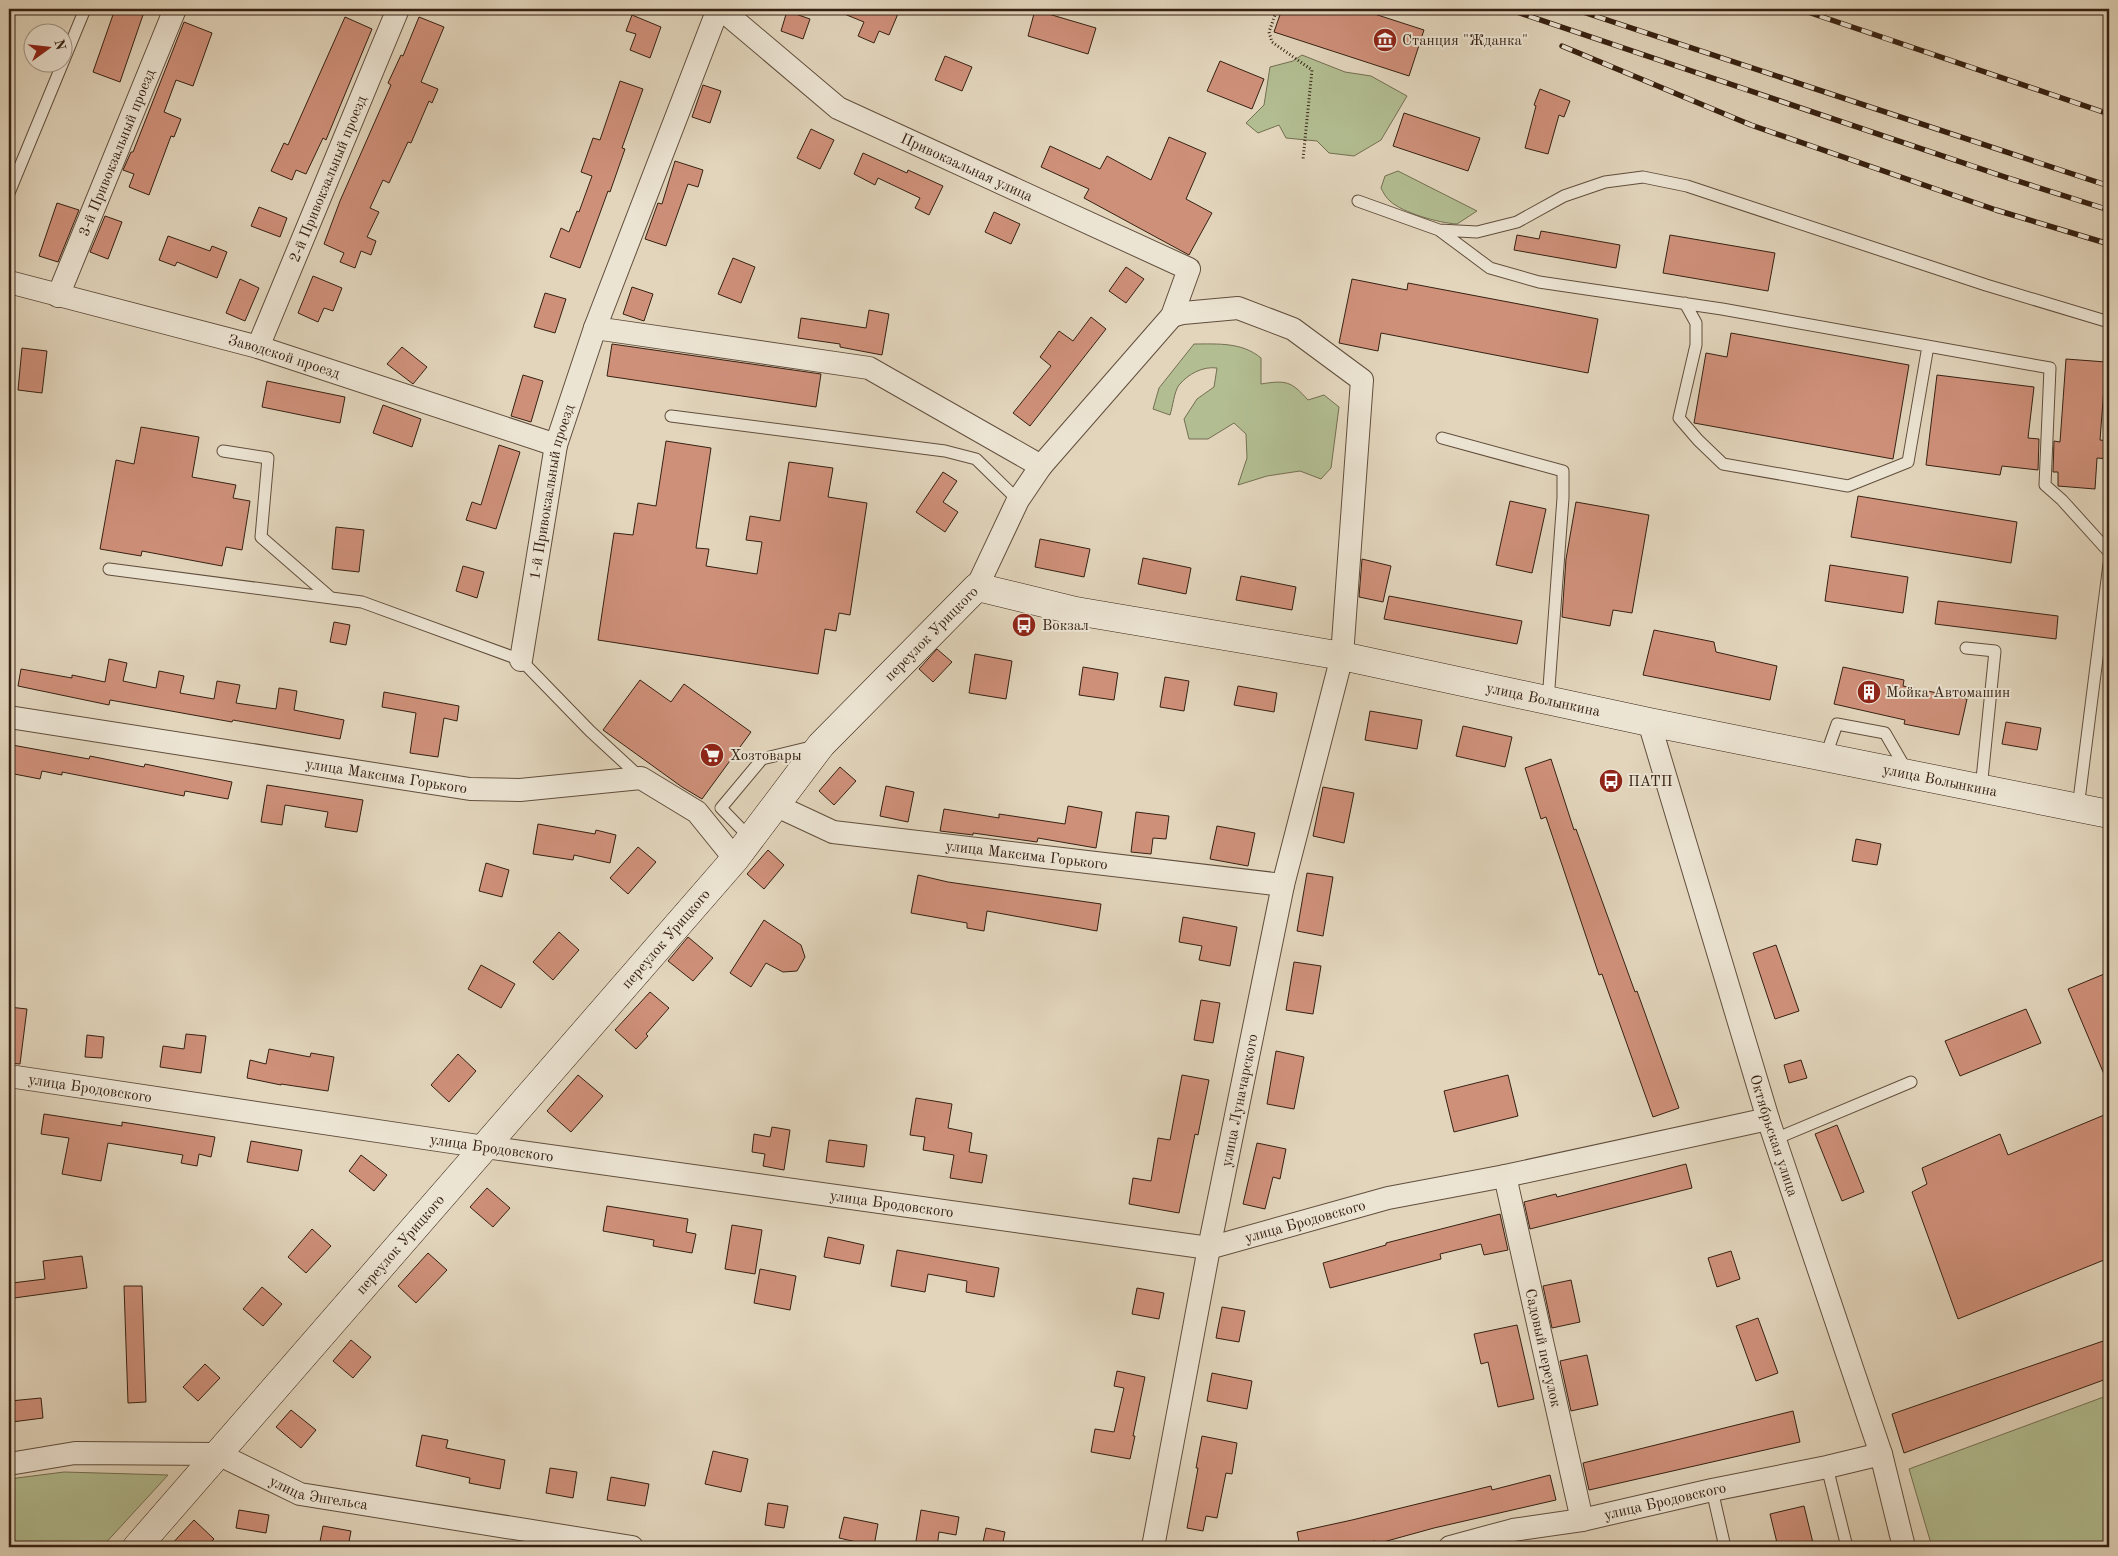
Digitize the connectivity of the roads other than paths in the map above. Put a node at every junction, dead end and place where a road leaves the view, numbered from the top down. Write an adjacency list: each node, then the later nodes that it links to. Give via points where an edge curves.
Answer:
1 (86, 9): 5 (lane)
2 (175, 9): 9 (street, 3-й Привокзальный проезд)
3 (398, 9): 15 (street, 2-й Привокзальный проезд)
4 (720, 9): 11 (street, Привокзальная улица, via 838,108 1189,269); 13 (street, 1-й Привокзальный проезд)
5 (9, 193)
6 (1358, 201): 7 (lane)
7 (1439, 230): 10 (lane, via 1490,268 1539,282); 12 (lane, via 1477,232 1517,222 1564,196 1605,182 1643,177 1687,186 1986,285)
8 (9, 282): 9 (street, Заводской проезд)
9 (58, 296): 15 (street, Заводской проезд)
10 (1685, 303): 14 (lane); 14 (lane, via 1696,323 1696,344 1679,418 1723,464 1733,466 1848,486 1908,462)
11 (1172, 316): 20 (street, переулок Урицкого); 28 (street, улица Луначарского, via 1238,308 1293,329 1362,380)
12 (2109, 322)
13 (595, 328): 18 (street, 1-й Привокзальный проезд); 20 (street, via 869,368)
14 (1928, 346): 22 (lane, via 2050,368 2045,485)
15 (258, 347): 18 (street, Заводской проезд)
16 (671, 416): 21 (lane, via 976,458)
17 (1442, 438): 30 (lane, via 1563,471)
18 (556, 445): 29 (street, 1-й Привокзальный проезд)
19 (223, 451): 26 (lane, via 268,458 261,537)
20 (1041, 466): 21 (street, переулок Урицкого)
21 (1018, 500): 25 (street, переулок Урицкого)
22 (2109, 552)
23 (2109, 564): 39 (lane)
24 (109, 569): 26 (lane)
25 (977, 587): 28 (street, улица Волынкина, via 1076,611); 33 (street, переулок Урицкого)
26 (331, 598): 29 (lane, via 362,602)
27 (1966, 648): 37 (lane, via 1995,651)
28 (1342, 656): 30 (street, улица Волынкина); 42 (street, улица Луначарского)
29 (521, 660): 36 (lane, via 590,731)
30 (1548, 700): 32 (street, улица Волынкина)
31 (9, 718): 36 (street, улица Максима Горького, via 470,789 520,790)
32 (1649, 722): 34 (street, улица Волынкина); 45 (street, Октябрьская улица)
33 (822, 745): 38 (street, переулок Урицкого); 41 (lane, via 762,760 722,808)
34 (1825, 758): 35 (street, улица Волынкина); 35 (lane, via 1837,724 1885,733)
35 (1910, 775): 37 (street, улица Волынкина)
36 (642, 778): 41 (street, via 697,812)
37 (1981, 789): 39 (street, улица Волынкина)
38 (775, 805): 41 (street, переулок Урицкого); 42 (street, улица Максима Горького, via 833,832)
39 (2078, 808): 40 (street, улица Волынкина)
40 (2109, 814)
41 (743, 849): 46 (street, переулок Урицкого)
42 (1283, 885): 48 (street, улица Луначарского)
43 (9, 1076): 46 (street, улица Бродовского)
44 (1910, 1082): 45 (lane)
45 (1771, 1129): 47 (street, улица Бродовского); 50 (street, Октябрьская улица)
46 (485, 1147): 48 (street, улица Бродовского); 49 (street, переулок Урицкого)
47 (1505, 1176): 48 (street, улица Бродовского, via 1388,1198); 54 (street, Садовый переулок)
48 (1209, 1248): 58 (street, улица Луначарского)
49 (218, 1454): 51 (street, улица Энгельса, via 75,1453); 56 (street, переулок Урицкого); 57 (street, улица Энгельса, via 300,1494)
50 (1881, 1454): 52 (street, улица Бродовского); 62 (street, Октябрьская улица)
51 (9, 1464)
52 (1828, 1467): 53 (street, улица Бродовского); 61 (lane)
53 (1712, 1490): 54 (street, улица Бродовского); 60 (lane)
54 (1582, 1520): 55 (street, улица Бродовского)
55 (1513, 1539): 59 (street, улица Бродовского)
56 (137, 1547)
57 (632, 1547)
58 (1153, 1547)
59 (1450, 1547)
60 (1725, 1547)
61 (1847, 1547)
62 (1904, 1547)

